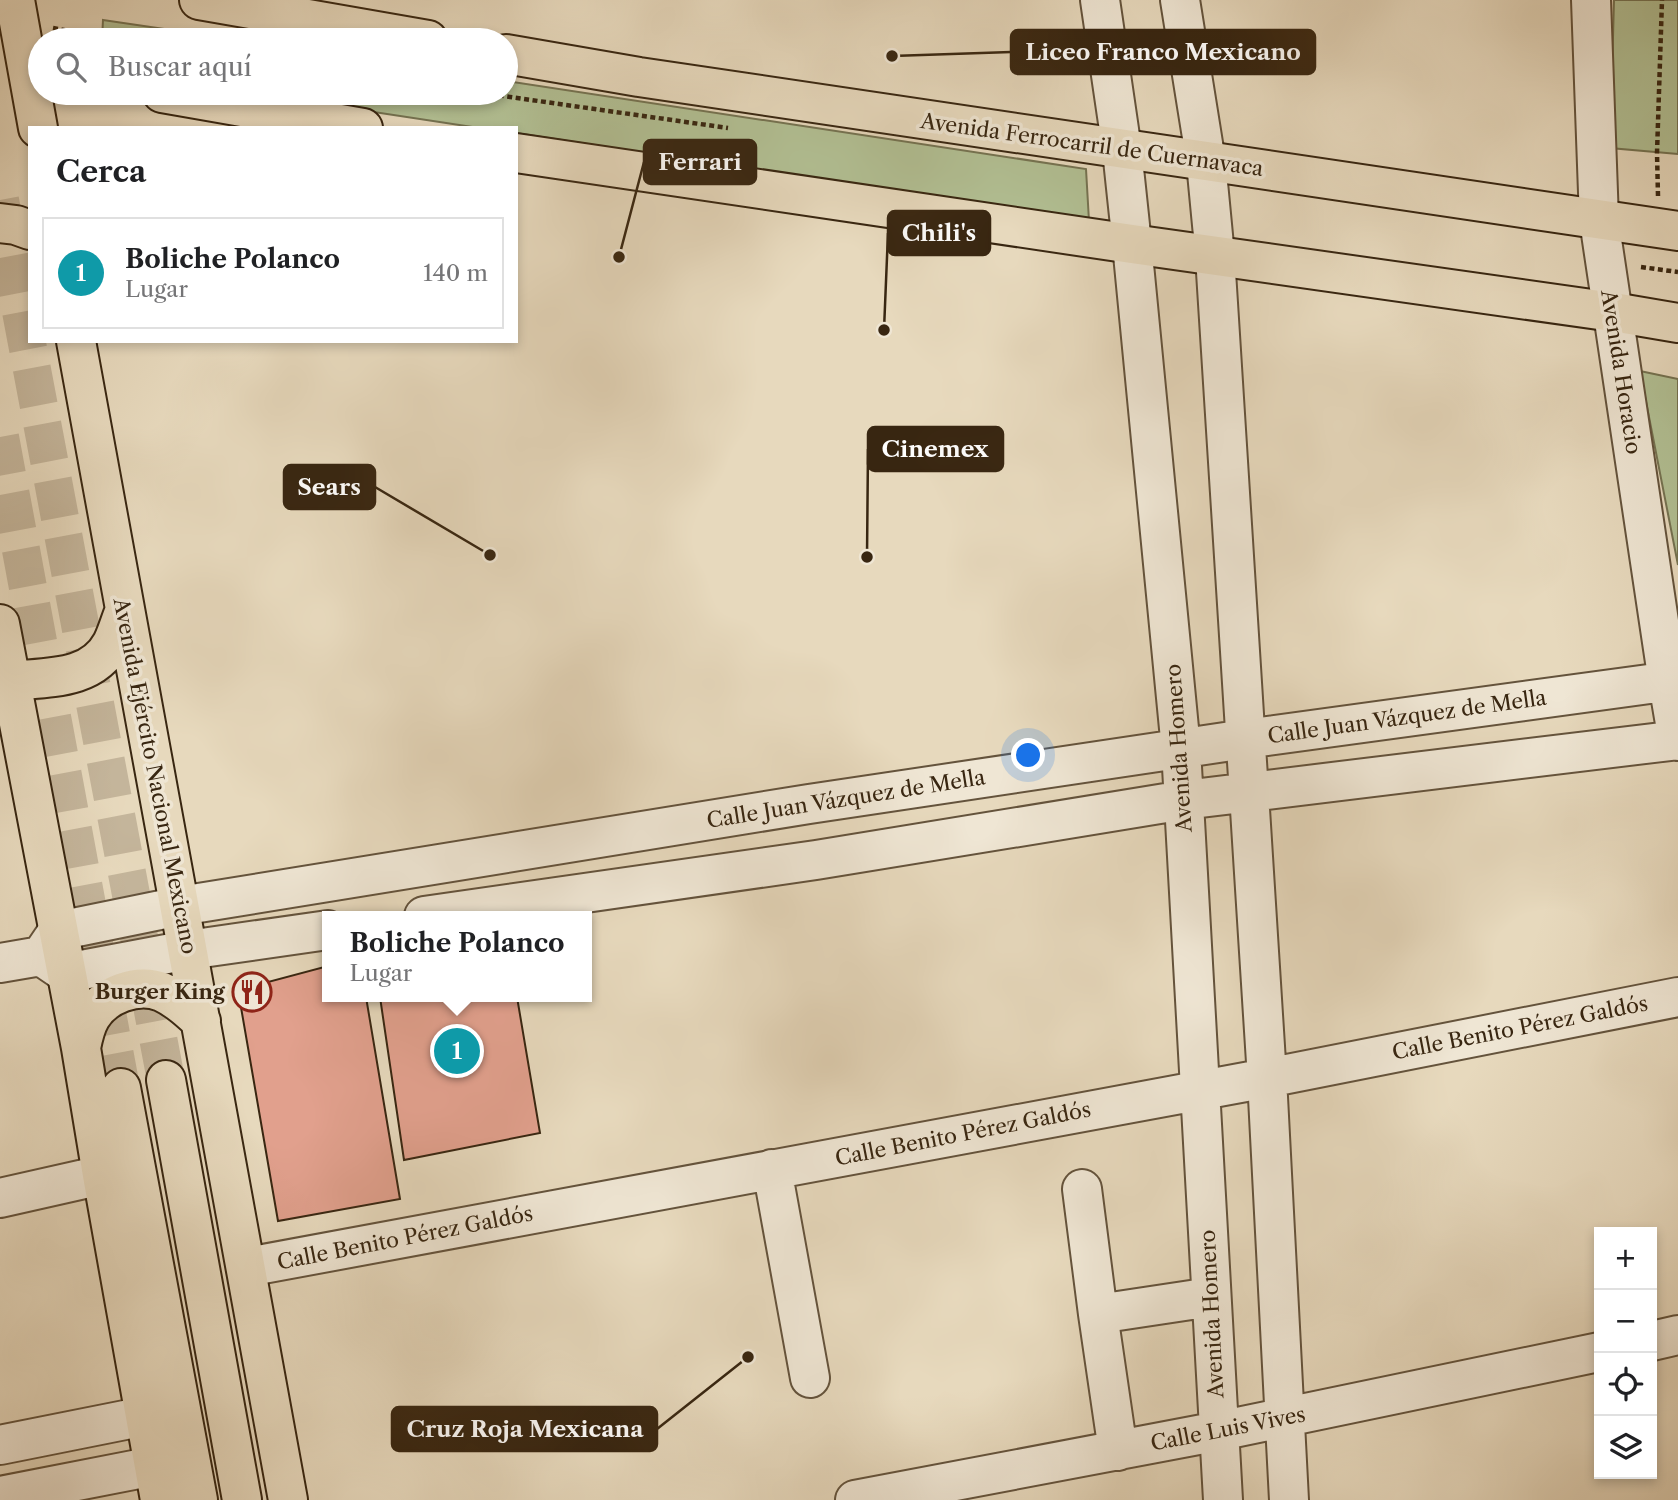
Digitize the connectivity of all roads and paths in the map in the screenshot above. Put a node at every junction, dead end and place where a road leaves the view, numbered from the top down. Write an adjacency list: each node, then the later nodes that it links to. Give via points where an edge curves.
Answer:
1 (15, 0): 9 (main road)
2 (199, 0): 7 (main road)
3 (1100, 0): 15 (street, Avenida Homero)
4 (1180, 0): 17 (street)
5 (1591, 0): 18 (street, Avenida Horacio)
6 (1661, 0): 21 (path, via 1657,153)
7 (359, 28)
8 (518, 56): 15 (main road, Avenida Ferrocarril de Cuernavaca)
9 (23, 68): 10 (main road)
10 (28, 88)
11 (32, 105): 13 (main road)
12 (231, 105): 14 (main road)
13 (38, 126)
14 (352, 126)
15 (1122, 150): 17 (main road, Avenida Ferrocarril de Cuernavaca); 22 (street, Avenida Homero)
16 (518, 153): 22 (main road)
17 (1206, 162): 18 (main road, Avenida Ferrocarril de Cuernavaca); 23 (street)
18 (1598, 220): 21 (main road, Avenida Ferrocarril de Cuernavaca); 26 (street, Avenida Horacio)
19 (0, 223): 20 (main road)
20 (28, 229)
21 (1668, 230)
22 (1132, 244): 23 (main road); 35 (street, Avenida Homero)
23 (1215, 256): 26 (main road); 33 (street)
24 (1630, 266): 25 (path)
25 (1678, 272)
26 (1613, 312): 27 (main road); 32 (street, Avenida Horacio)
27 (1678, 323)
28 (76, 343): 29 (main road, Avenida Ejército Nacional Mexicano)
29 (124, 612): 31 (main road, via 101,659 85,670); 40 (main road, Avenida Ejército Nacional Mexicano)
30 (0, 624): 31 (main road)
31 (5, 681): 44 (main road)
32 (1673, 681): 33 (street, Calle Juan Vázquez de Mella); 34 (street, Avenida Horacio)
33 (1245, 739): 35 (street, Calle Juan Vázquez de Mella); 36 (street)
34 (1678, 740): 36 (street)
35 (1181, 749): 37 (street, Avenida Homero); 38 (street, Calle Juan Vázquez de Mella)
36 (1249, 793): 37 (street); 49 (street)
37 (1184, 800): 39 (street); 52 (street, Avenida Homero)
38 (809, 804): 39 (street); 40 (street, Calle Juan Vázquez de Mella)
39 (816, 860): 41 (street)
40 (180, 906): 43 (main road, Avenida Ejército Nacional Mexicano); 44 (street, Calle Juan Vázquez de Mella)
41 (459, 911)
42 (322, 931): 43 (street)
43 (187, 950): 44 (street); 47 (main road, Avenida Ejército Nacional Mexicano)
44 (55, 953): 45 (street); 48 (main road)
45 (0, 963)
46 (1678, 997): 49 (street, Calle Benito Pérez Galdós)
47 (201, 1021): 48 (main road, via 178,1001 153,989 122,992 96,1009); 57 (main road, Avenida Ejército Nacional Mexicano)
48 (81, 1048): 54 (main road)
49 (1267, 1078): 52 (street, Calle Benito Pérez Galdós); 65 (street)
50 (166, 1080): 72 (main road)
51 (121, 1088): 71 (main road)
52 (1199, 1090): 53 (street, Calle Benito Pérez Galdós); 58 (street, Avenida Homero)
53 (772, 1169): 57 (street, Calle Benito Pérez Galdós); 63 (street)
54 (102, 1175): 56 (street); 64 (main road)
55 (1082, 1189): 59 (street)
56 (0, 1198)
57 (247, 1268): 73 (main road, Avenida Ejército Nacional Mexicano)
58 (1211, 1297): 59 (street); 66 (street, Avenida Homero)
59 (1098, 1314): 68 (street)
60 (1678, 1335): 61 (street)
61 (1657, 1340)
62 (1594, 1353): 65 (street, Calle Luis Vives)
63 (810, 1378)
64 (145, 1416): 67 (street); 69 (main road)
65 (1286, 1418): 66 (street, Calle Luis Vives); 76 (street)
66 (1219, 1431): 68 (street, Calle Luis Vives); 75 (street, Avenida Homero)
67 (0, 1445)
68 (1118, 1451): 74 (street, Calle Luis Vives)
69 (157, 1483): 70 (street)
70 (0, 1496)
71 (198, 1500)
72 (242, 1500)
73 (288, 1500)
74 (855, 1500)
75 (1223, 1500)
76 (1289, 1500)

